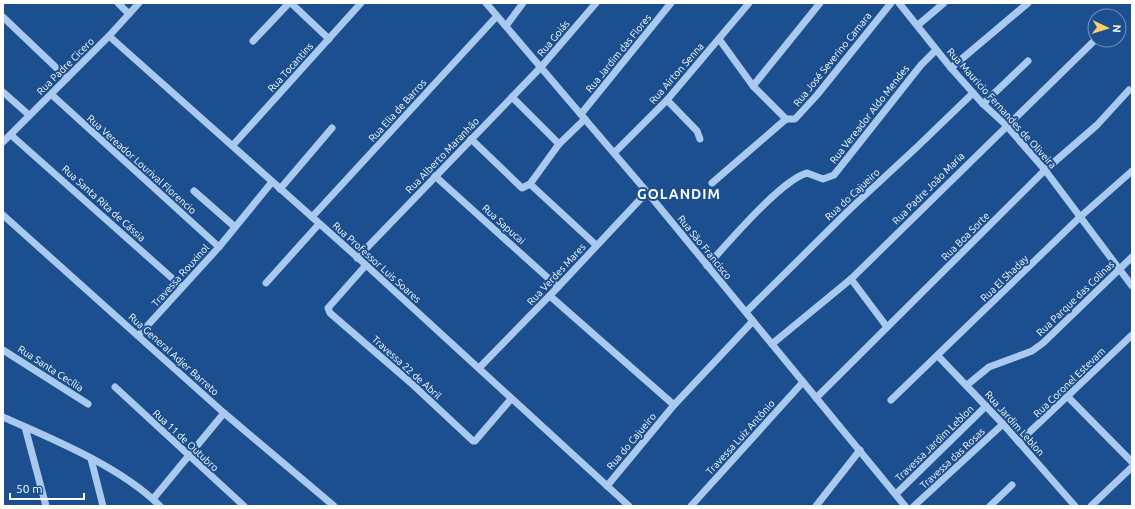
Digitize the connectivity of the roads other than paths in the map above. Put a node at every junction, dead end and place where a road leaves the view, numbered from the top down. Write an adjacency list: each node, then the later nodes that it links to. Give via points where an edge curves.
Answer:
1 (118, 3): 15 (street)
2 (139, 3): 15 (street, Rua Padre Cicero)
3 (290, 3): 21 (street); 23 (street)
4 (361, 3): 21 (street, Rua Tocantins)
5 (486, 3): 16 (street, Rua São Francisco)
6 (523, 3): 19 (street)
7 (596, 3): 27 (street, Rua Goiás)
8 (672, 3): 39 (street, Rua Jardim das Flores)
9 (749, 3): 22 (street, Rua Airton Senna)
10 (820, 3): 30 (street)
11 (890, 3): 40 (street, Rua José Severino Camara, via 817,95 795,119)
12 (899, 3): 18 (street, Rua Mauricio Fernandes de Oliveira)
13 (944, 3): 18 (street)
14 (1028, 3): 28 (street)
15 (129, 14): 20 (street, Rua Padre Cicero)
16 (497, 16): 19 (street, Rua São Francisco); 60 (street, Rua Elia de Barros)
17 (3, 17): 29 (street)
18 (918, 25): 25 (street, Rua Mauricio Fernandes de Oliveira)
19 (506, 26): 27 (street, Rua São Francisco)
20 (109, 36): 29 (street, Rua Padre Cicero); 48 (street, Rua Professor Luis Soares)
21 (329, 39): 48 (street, Rua Tocantins)
22 (719, 39): 30 (street); 36 (street, Rua Airton Senna)
23 (253, 41)
24 (1087, 47): 41 (street, Rua Padre João Maria)
25 (936, 50): 28 (street, Rua Mauricio Fernandes de Oliveira); 69 (street, Rua Vereador Aldo Mendes, via 871,126 834,175 823,179 807,173 794,179 756,214)
26 (1028, 61): 37 (street)
27 (541, 68): 35 (street, Rua Alberto Maranhão); 39 (street, Rua São Francisco)
28 (951, 68): 33 (street, Rua Mauricio Fernandes de Oliveira)
29 (67, 78): 34 (street, Rua Padre Cicero)
30 (753, 86): 40 (street)
31 (1130, 90): 50 (street, Rua Boa Sorte, via 1097,125)
32 (3, 92): 38 (street)
33 (973, 93): 37 (street, Rua Mauricio Fernandes de Oliveira); 77 (street, Rua do Cajueiro)
34 (52, 95): 38 (street, Rua Padre Cicero); 65 (street, Rua Vereador Lourival Florencio)
35 (512, 97): 44 (street, Rua Alberto Maranhão); 47 (street)
36 (667, 100): 45 (street, via 697,131); 49 (street, Rua Airton Senna)
37 (983, 104): 41 (street, Rua Mauricio Fernandes de Oliveira)
38 (29, 115): 43 (street, Rua Padre Cicero)
39 (583, 117): 47 (street, Rua Jardim das Flores); 49 (street, Rua São Francisco)
40 (786, 119): 54 (street, Rua José Severino Camara)
41 (1006, 125): 50 (street, Rua Mauricio Fernandes de Oliveira); 71 (street, Rua Padre João Maria)
42 (332, 128): 56 (street)
43 (11, 135): 46 (street, Rua Padre Cicero); 74 (street, Rua Santa Rita de Cássia)
44 (471, 139): 52 (street, Rua Alberto Maranhão); 55 (street, via 515,183 522,188)
45 (700, 139)
46 (3, 142)
47 (559, 144): 55 (street, Rua Jardim das Flores)
48 (233, 145): 53 (street, Rua Professor Luis Soares)
49 (614, 153): 58 (street, Rua São Francisco)
50 (1045, 170): 61 (street, Rua Mauricio Fernandes de Oliveira); 79 (street, Rua Boa Sorte)
51 (1132, 171): 61 (street, Rua El Shaday)
52 (435, 176): 67 (street, Rua Alberto Maranhão); 75 (street, Rua Sapucai)
53 (272, 182): 56 (street, Rua Professor Luis Soares); 63 (street, Travessa Rouxinol)
54 (712, 183)
55 (530, 184): 64 (street)
56 (280, 189): 60 (street, Rua Professor Luis Soares)
57 (194, 191): 63 (street)
58 (647, 192): 64 (street, Rua Verdes Mares); 69 (street, Rua São Francisco)
59 (3, 215): 81 (street, Rua General Adjer Barreto)
60 (312, 217): 62 (street, Rua Professor Luis Soares)
61 (1080, 217): 70 (street, Rua Mauricio Fernandes de Oliveira); 84 (street, Rua El Shaday)
62 (319, 224): 67 (street, Rua Professor Luis Soares); 72 (street)
63 (235, 227): 65 (street, Travessa Rouxinol)
64 (596, 245): 75 (street, Rua Verdes Mares)
65 (218, 247): 74 (street, Travessa Rouxinol)
66 (1132, 257): 70 (street, Rua Parque das Colinas)
67 (357, 258): 68 (street, Rua Professor Luis Soares)
68 (366, 265): 85 (street, Rua Professor Luis Soares); 90 (street, Travessa 22 de Abril, via 328,308 330,313 473,441)
69 (707, 266): 77 (street, Rua São Francisco)
70 (1119, 269): 73 (street, Rua Mauricio Fernandes de Oliveira); 87 (street, Rua Parque das Colinas, via 1043,343 1032,351 989,367)
71 (851, 279): 79 (street); 82 (street, Rua Padre João Maria)
72 (266, 283)
73 (1132, 286)
74 (182, 287): 81 (street, Travessa Rouxinol)
75 (558, 287): 76 (street, Rua Verdes Mares)
76 (550, 296): 85 (street, Rua Verdes Mares); 94 (street)
77 (746, 312): 78 (street, Rua São Francisco)
78 (753, 321): 82 (street, Rua São Francisco); 94 (street, Rua do Cajueiro)
79 (887, 327): 91 (street, Rua Boa Sorte)
80 (1132, 335): 89 (street, Rua Coronel Estevam)
81 (138, 336): 96 (street, Rua General Adjer Barreto)
82 (772, 344): 86 (street, Rua São Francisco)
83 (3, 350): 93 (street, Rua Santa Cecília)
84 (938, 356): 87 (street, Rua Jardim Leblon); 92 (street, Rua El Shaday)
85 (479, 368): 90 (street, Rua Professor Luis Soares)
86 (803, 382): 91 (street, Rua São Francisco); 116 (street, Travessa Luiz Antônio)
87 (967, 385): 95 (street, Rua Jardim Leblon)
88 (114, 387): 102 (street, Rua 11 de Outubro)
89 (1068, 397): 100 (street, Rua Coronel Estevam); 104 (street)
90 (511, 398): 106 (street, Rua Professor Luis Soares)
91 (816, 398): 101 (street, Rua São Francisco)
92 (891, 400)
93 (88, 404)
94 (674, 405): 106 (street, Rua do Cajueiro)
95 (986, 406): 98 (street, Rua Jardim Leblon); 108 (street, Travessa Jardim Leblon)
96 (224, 412): 102 (street); 114 (street, Rua General Adjer Barreto)
97 (3, 417): 99 (street)
98 (1003, 424): 100 (street, Rua Jardim Leblon); 119 (street, Travessa das Rosas)
99 (25, 426): 103 (street); 110 (street)
100 (1019, 442): 121 (street, Rua Jardim Leblon)
101 (860, 450): 108 (street, Rua São Francisco); 117 (street)
102 (189, 456): 109 (street); 113 (street, Rua 11 de Outubro)
103 (91, 459): 109 (street); 111 (street)
104 (1132, 462)
105 (1132, 467): 122 (street)
106 (607, 486): 115 (street, Rua Professor Luis Soares)
107 (1012, 486): 120 (street)
108 (896, 494): 118 (street, Rua São Francisco)
109 (153, 499): 112 (street)
110 (46, 506)
111 (103, 506)
112 (160, 506)
113 (244, 506)
114 (334, 506)
115 (629, 506)
116 (691, 506)
117 (816, 506)
118 (905, 506)
119 (914, 506)
120 (990, 506)
121 (1075, 506)
122 (1091, 506)

